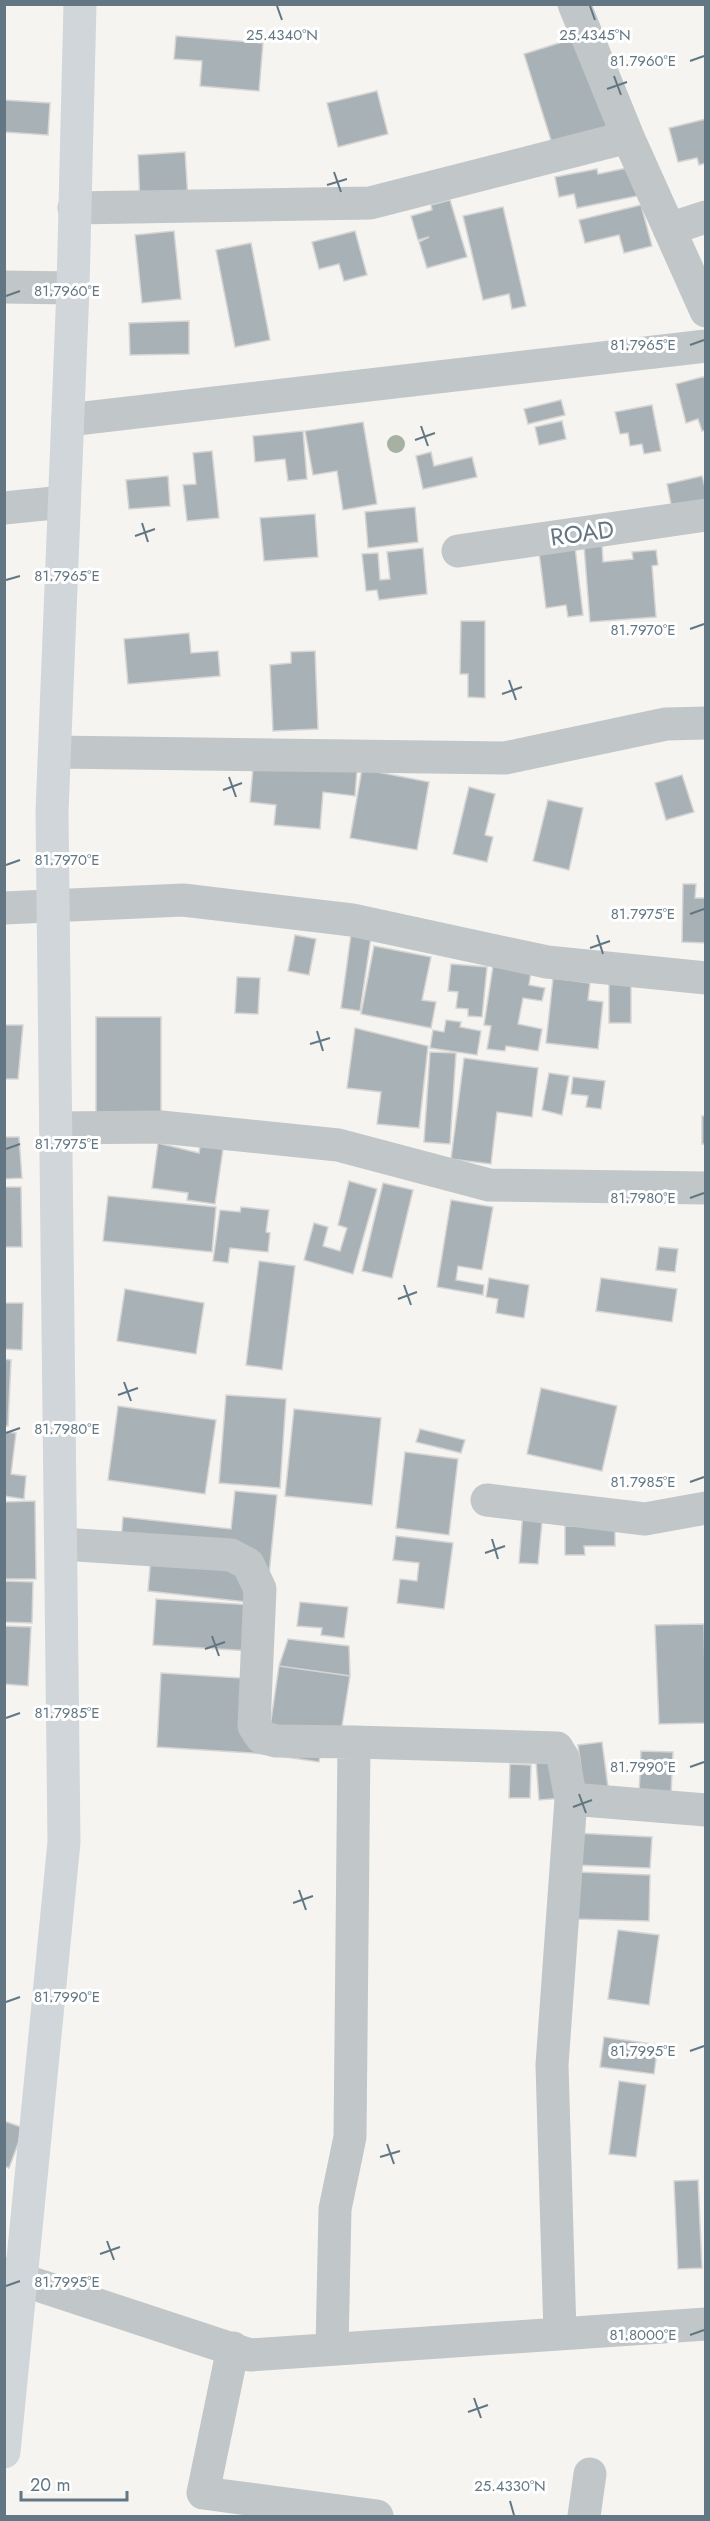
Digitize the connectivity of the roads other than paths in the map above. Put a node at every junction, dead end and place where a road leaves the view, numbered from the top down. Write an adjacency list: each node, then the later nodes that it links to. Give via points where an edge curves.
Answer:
1 (80, 4): 4 (main road)
2 (574, 4): 3 (street)
3 (628, 137): 4 (street, via 370,202); 6 (street)
4 (74, 208): 8 (main road)
5 (705, 217): 6 (street)
6 (669, 229): 9 (street)
7 (4, 287): 8 (street)
8 (73, 288): 11 (main road)
9 (705, 311)
10 (705, 346): 11 (street)
11 (68, 420): 12 (main road)
12 (64, 502): 13 (street); 17 (main road)
13 (4, 508)
14 (705, 515): 15 (street, ROAD)
15 (458, 551)
16 (705, 723): 17 (street, via 666,724 505,758)
17 (55, 752): 18 (main road)
18 (54, 906): 19 (street); 20 (street, via 183,900 352,920 547,962); 21 (main road)
19 (4, 908)
20 (705, 978)
21 (56, 1128): 22 (street, via 160,1127 338,1145 489,1185); 25 (main road)
22 (705, 1188)
23 (487, 1500): 24 (street, via 645,1519)
24 (705, 1508)
25 (62, 1544): 26 (street, via 231,1555 248,1564 260,1589 254,1726 261,1737 276,1741); 29 (main road, via 64,1842)
26 (354, 1742): 27 (street, via 557,1748 563,1758); 33 (street, via 350,2137 335,2209)
27 (571, 1799): 28 (street); 31 (street, via 552,2065)
28 (705, 1810)
29 (14, 2278): 32 (street); 34 (main road)
30 (705, 2324): 31 (street)
31 (560, 2333): 33 (street)
32 (233, 2348): 33 (street, via 250,2355); 36 (street, via 203,2493)
33 (332, 2348)
34 (4, 2452)
35 (590, 2474): 38 (street)
36 (249, 2508): 37 (street)
37 (377, 2517)
38 (584, 2517)

